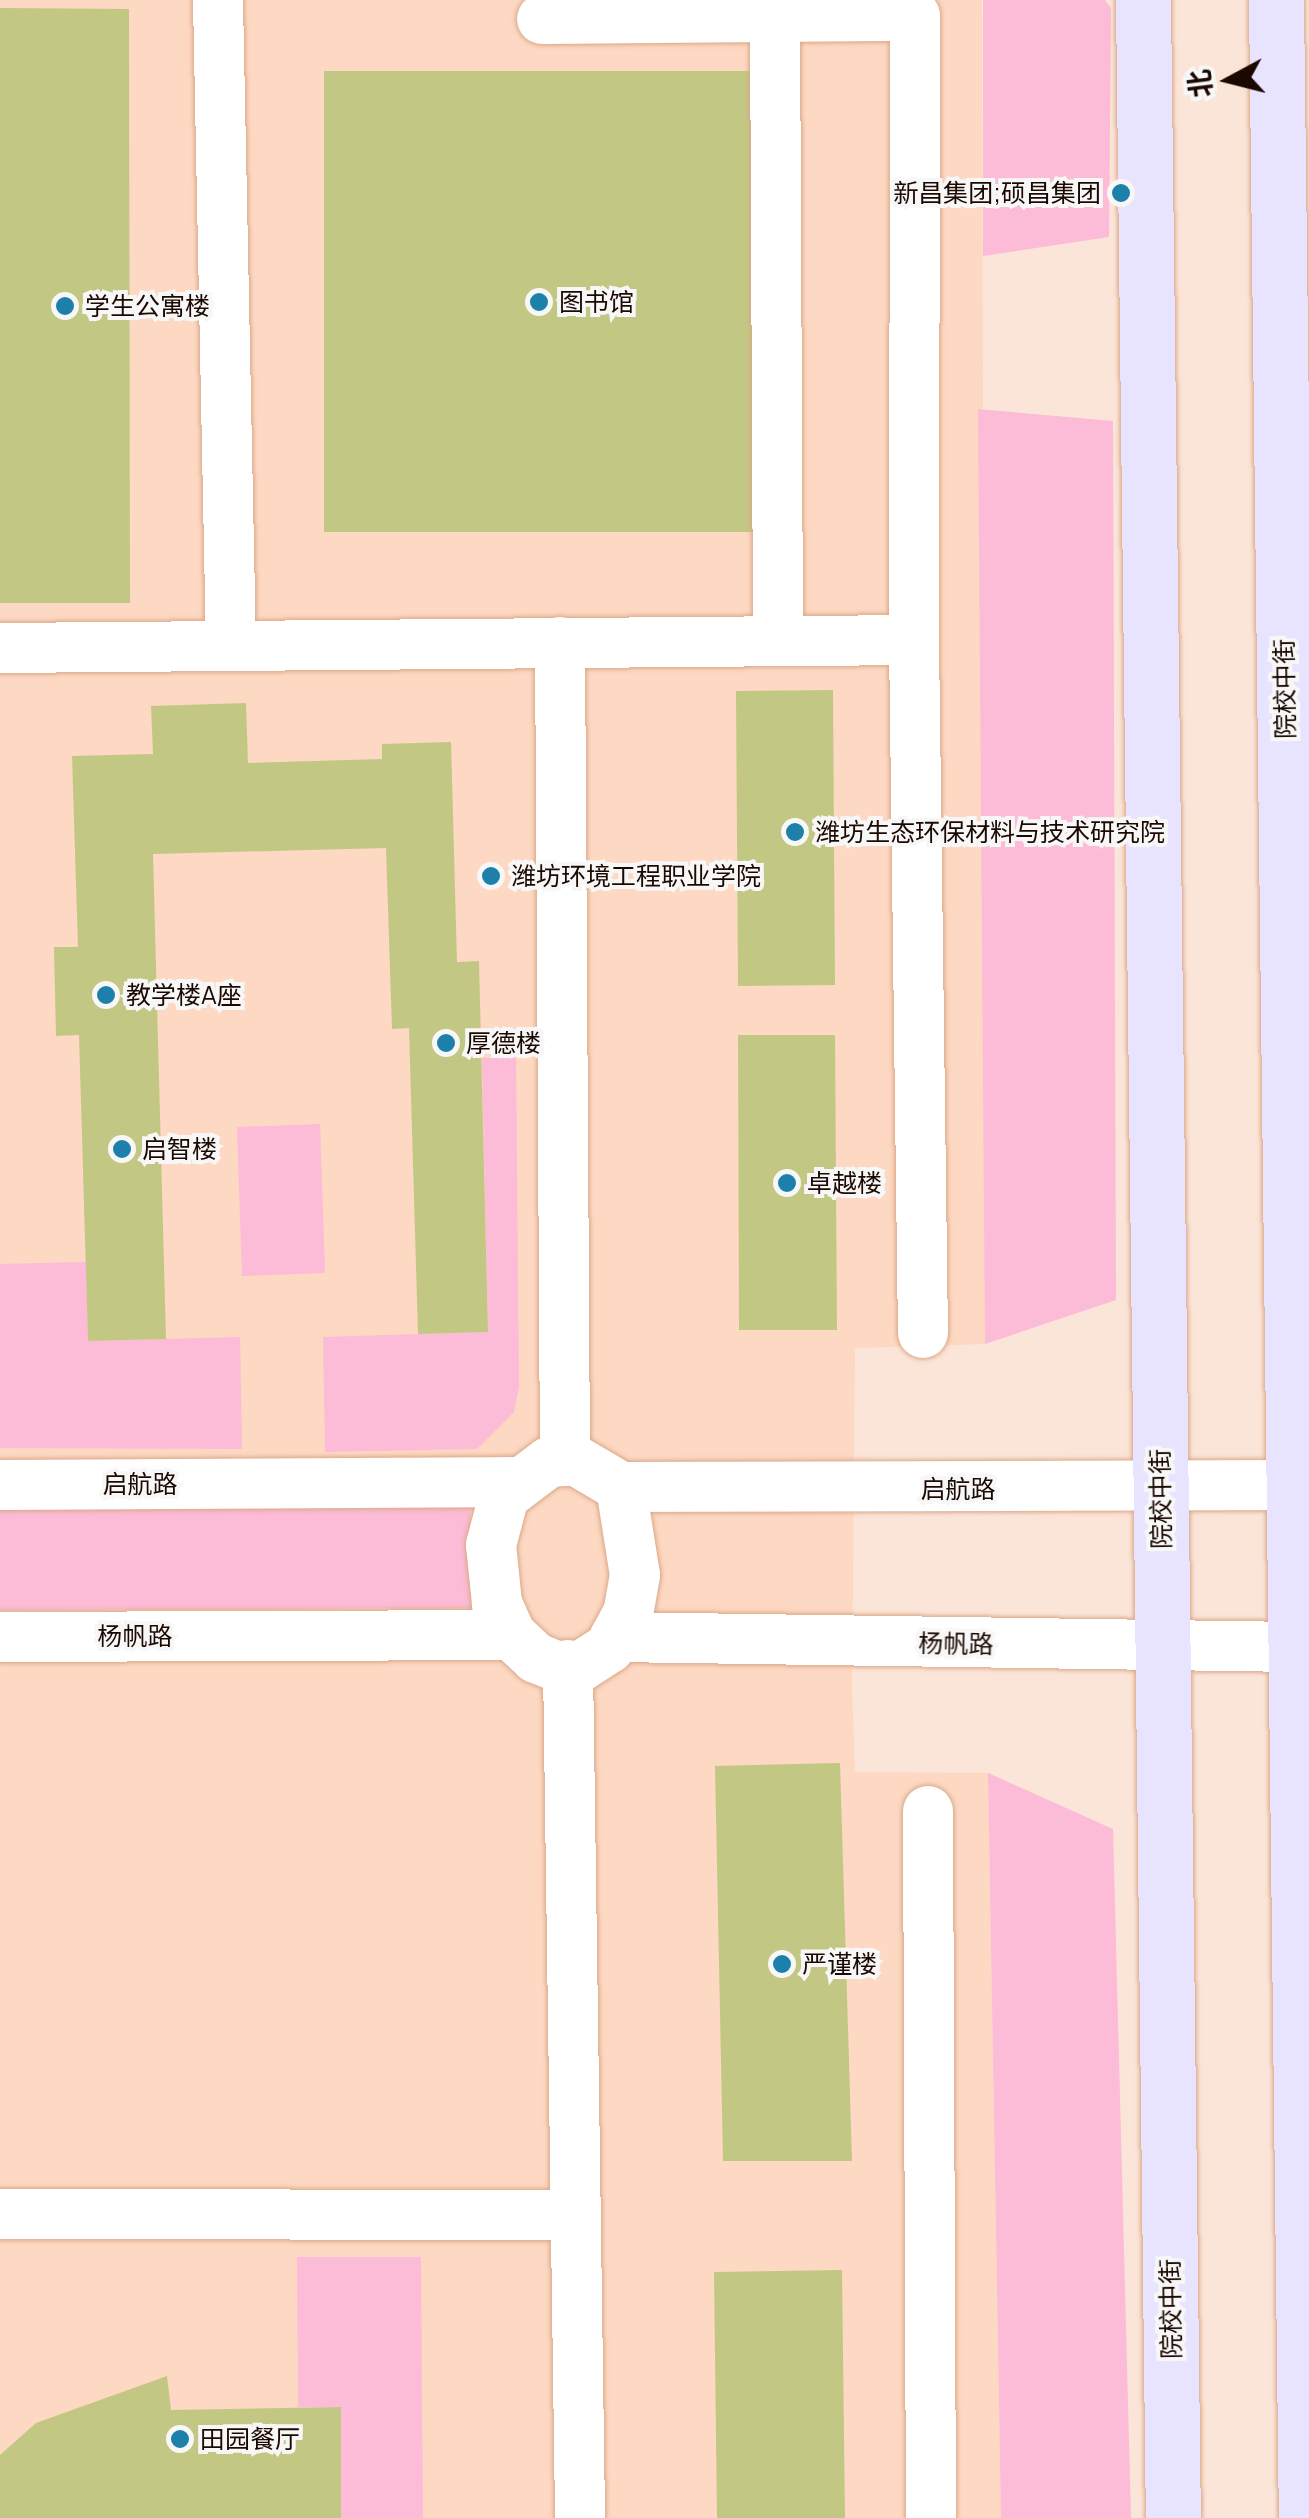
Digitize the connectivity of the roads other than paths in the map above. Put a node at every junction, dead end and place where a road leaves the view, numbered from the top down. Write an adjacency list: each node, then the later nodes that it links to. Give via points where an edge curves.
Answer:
1 (218, 0): 9 (lane)
2 (1143, 0): 17 (main road, 院校中街)
3 (1276, 0): 15 (main road, 院校中街)
4 (775, 17): 5 (lane); 6 (lane); 7 (lane, via 915,16)
5 (542, 19)
6 (778, 640): 7 (lane); 8 (lane)
7 (914, 640): 11 (lane)
8 (560, 642): 9 (lane); 12 (lane)
9 (230, 646): 10 (lane)
10 (0, 648)
11 (923, 1333)
12 (565, 1461): 13 (lane, via 549,1462); 16 (lane, via 600,1471)
13 (520, 1482): 14 (lane, 启航路); 18 (lane, via 504,1496 490,1545 497,1604)
14 (0, 1484)
15 (1295, 1485): 17 (lane, 启航路); 21 (main road, 院校中街)
16 (621, 1488): 17 (lane, 启航路); 20 (lane, via 635,1575 628,1613)
17 (1161, 1490): 22 (main road, 院校中街)
18 (511, 1635): 19 (lane, 杨帆路); 23 (lane, via 536,1658)
19 (0, 1637)
20 (615, 1637): 22 (lane, 杨帆路); 23 (lane, via 581,1666)
21 (1297, 1648): 22 (lane, 杨帆路); 25 (main road, 院校中街)
22 (1163, 1649): 30 (main road, 院校中街)
23 (568, 1665): 27 (lane)
24 (928, 1811): 29 (lane)
25 (1307, 2208): 31 (main road, 院校中街)
26 (0, 2214): 27 (lane)
27 (573, 2214): 28 (lane)
28 (580, 2518)
29 (930, 2518)
30 (1173, 2518)
31 (1306, 2518)

